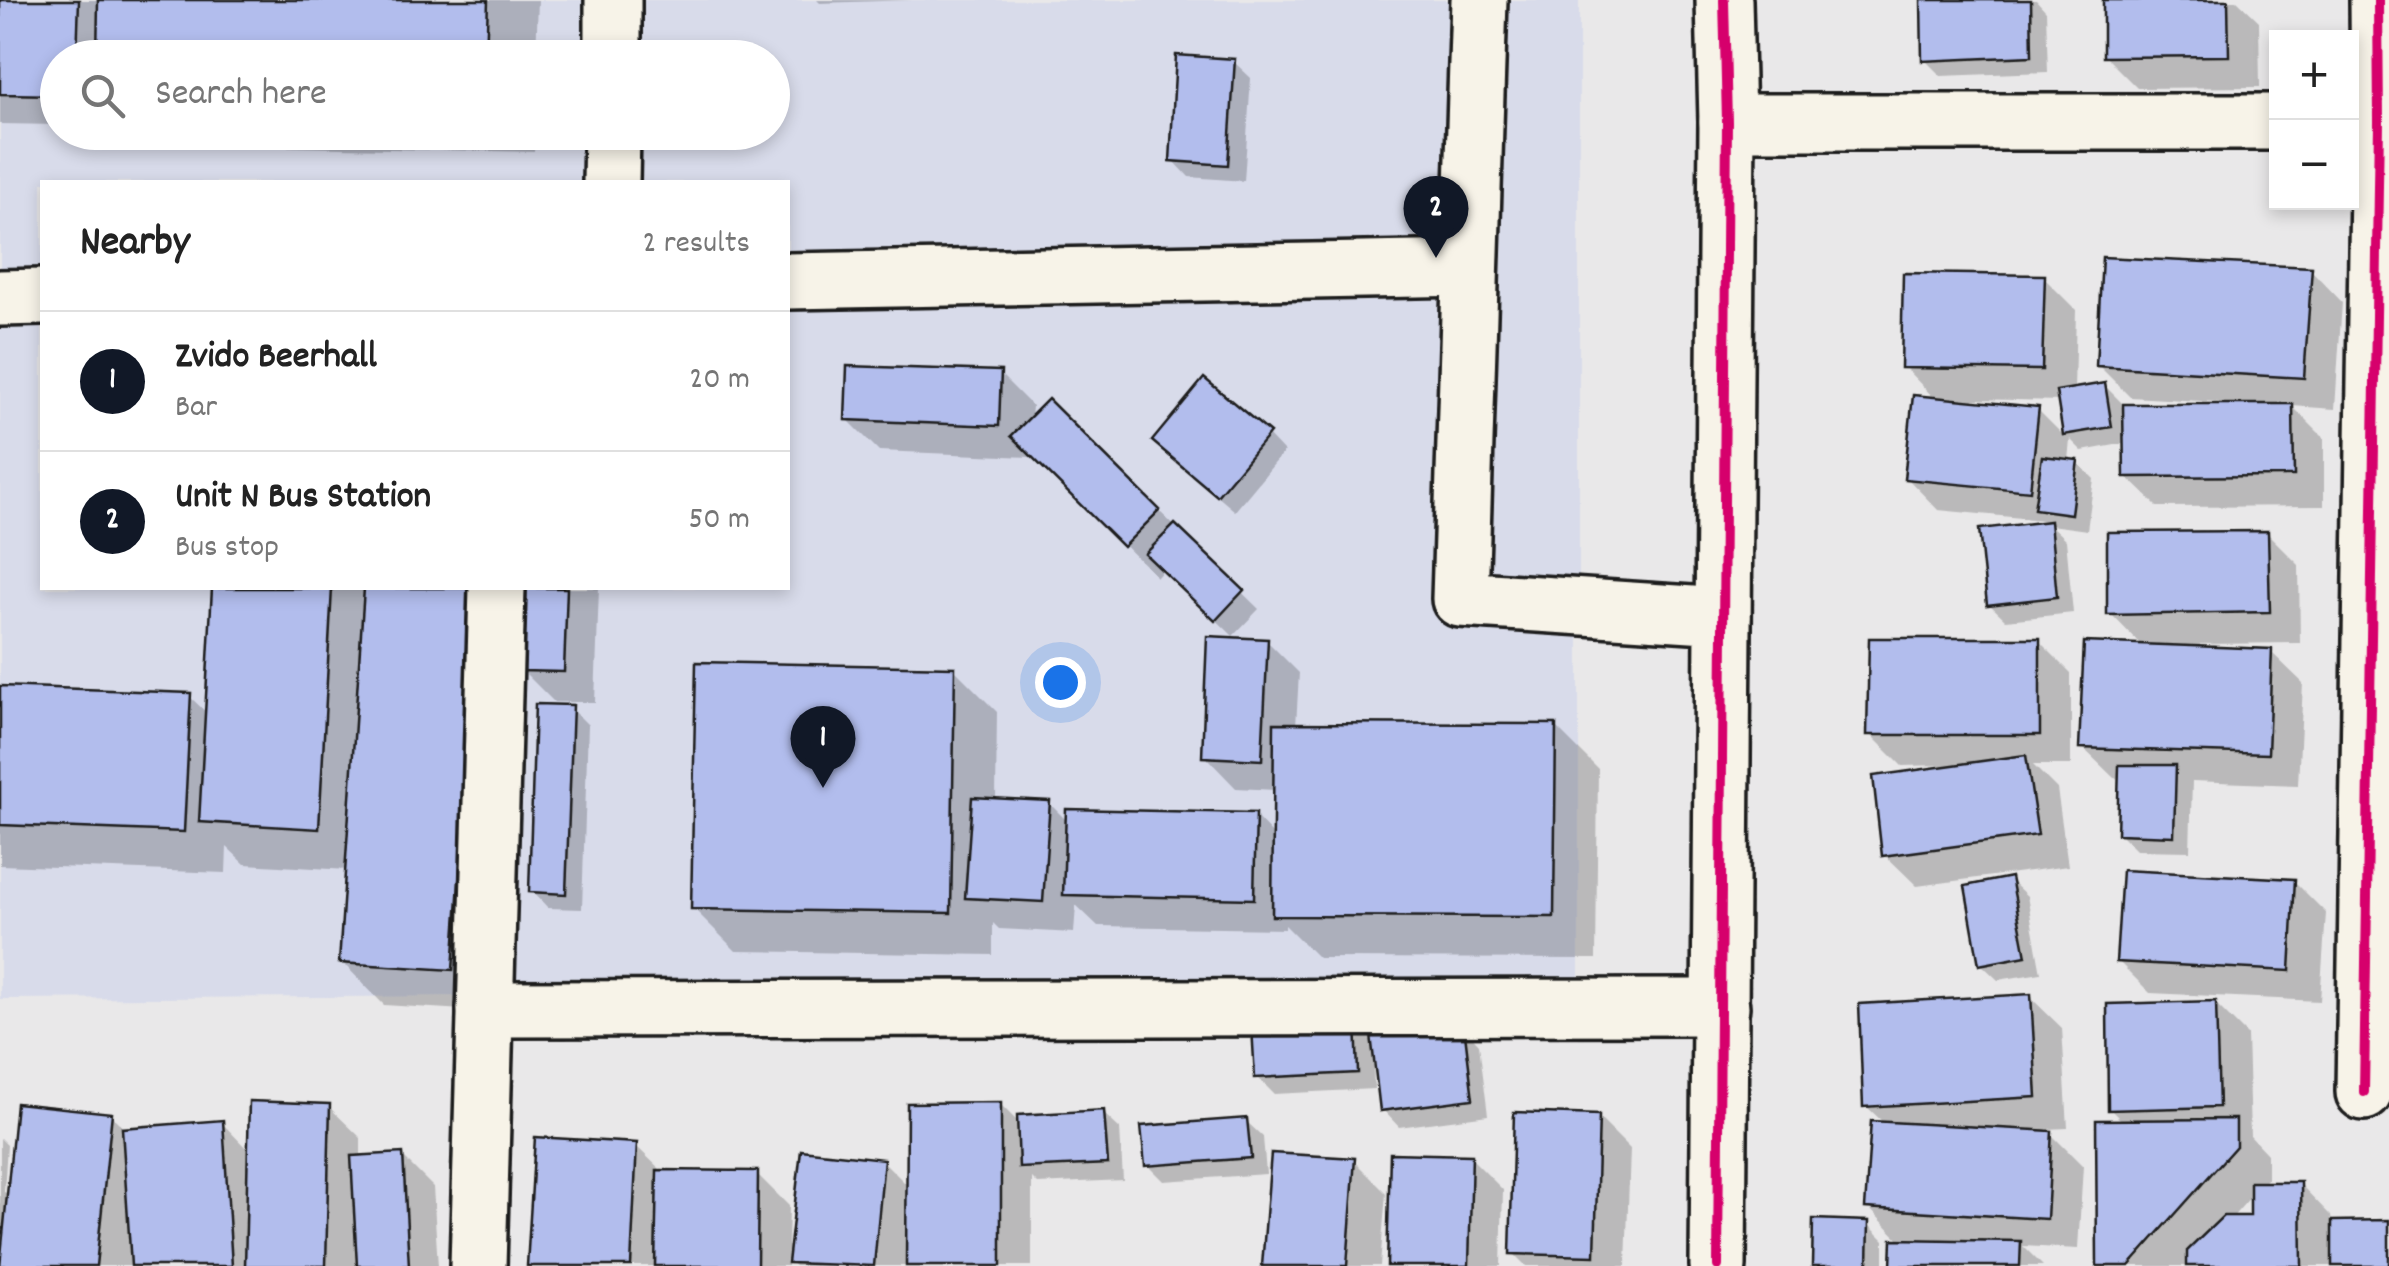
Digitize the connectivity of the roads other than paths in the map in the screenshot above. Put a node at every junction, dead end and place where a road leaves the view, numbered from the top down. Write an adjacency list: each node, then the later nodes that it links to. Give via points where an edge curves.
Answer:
1 (613, 0): 5 (street)
2 (1479, 0): 11 (street)
3 (1724, 0): 6 (street)
4 (2378, 0): 8 (street)
5 (613, 40)
6 (1728, 122): 7 (street); 16 (street)
7 (2269, 122)
8 (2373, 122): 19 (street)
9 (612, 150): 10 (street)
10 (611, 180)
11 (1470, 268): 12 (street); 16 (street, via 1460,600)
12 (790, 282)
13 (40, 297): 14 (street)
14 (0, 298)
15 (497, 590): 18 (street)
16 (1723, 616): 17 (street)
17 (1721, 1007): 18 (street); 21 (street)
18 (485, 1009): 20 (street)
19 (2364, 1092)
20 (478, 1266)
21 (1718, 1266)

